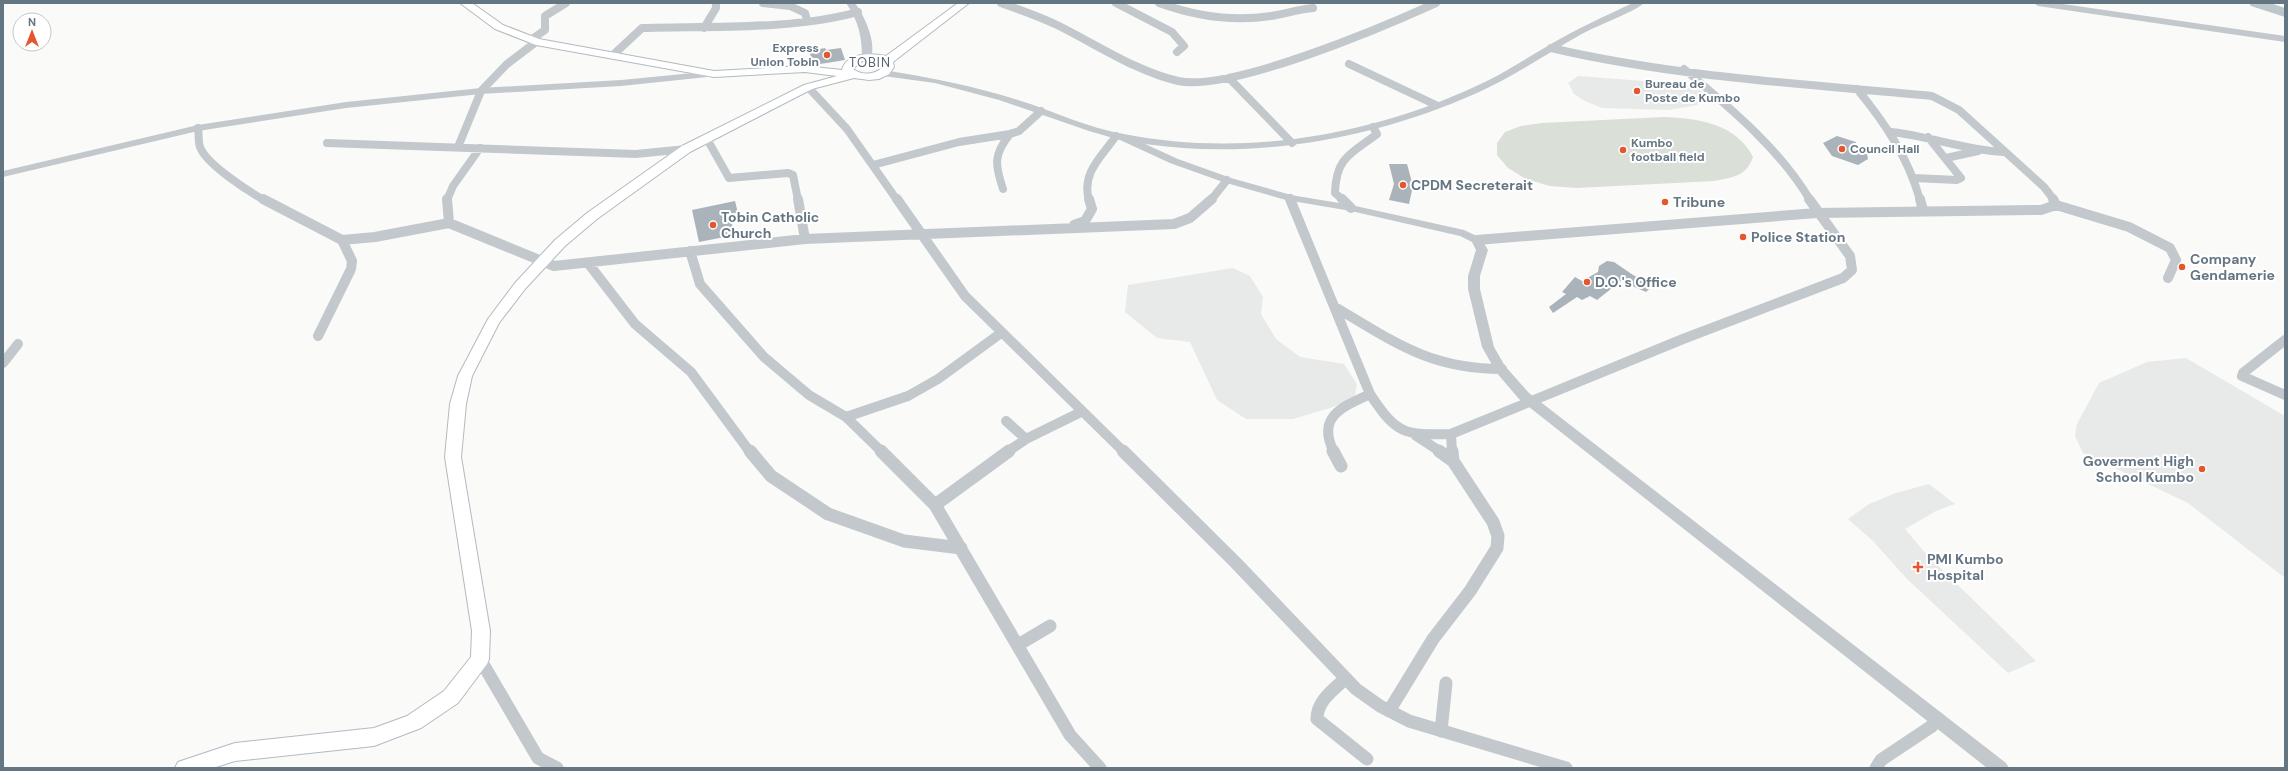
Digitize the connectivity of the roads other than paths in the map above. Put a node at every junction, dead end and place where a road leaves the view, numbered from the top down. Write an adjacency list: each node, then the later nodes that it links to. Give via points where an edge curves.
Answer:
1 (465, 3): 18 (main road, via 499,26)
2 (566, 3): 18 (street, via 545,16 545,30)
3 (716, 3): 16 (street, via 716,8)
4 (763, 3): 15 (street, via 798,9 805,13)
5 (850, 3): 14 (street)
6 (964, 3): 23 (main road, via 916,37)
7 (1001, 3): 29 (street, via 1055,24 1142,68 1169,78 1200,82)
8 (1116, 3): 20 (street, via 1172,32 1184,46)
9 (1159, 3): 13 (street, via 1196,15 1219,17 1254,17)
10 (1436, 3): 29 (street, via 1351,39)
11 (1640, 3): 19 (street)
12 (2038, 3): 17 (street, via 2156,18)
13 (1313, 8)
14 (858, 12): 15 (street, via 836,18); 22 (street, via 864,24)
15 (807, 20): 16 (street)
16 (704, 28): 21 (street, via 642,28)
17 (2285, 39)
18 (534, 40): 21 (main road); 32 (street)
19 (1551, 48): 25 (street, via 1585,56); 33 (street, via 1486,84)
20 (1177, 52)
21 (613, 55): 27 (main road)
22 (867, 57): 23 (main road); 28 (main road, via 849,65 847,70)
23 (887, 62): 26 (main road, via 889,67)
24 (1349, 64): 33 (street)
25 (1684, 69): 31 (street, via 1729,77); 61 (street, via 1741,117 1799,182)
26 (882, 73): 28 (main road, via 868,77); 34 (street, via 941,81)
27 (714, 74): 28 (main road, via 805,69); 32 (street, via 621,83)
28 (853, 75): 30 (main road)
29 (1229, 78): 42 (street)
30 (808, 87): 41 (main road); 50 (street, via 847,128)
31 (1857, 89): 37 (street); 48 (street, via 1913,93 1945,101 1959,110)
32 (481, 91): 36 (street, via 346,105); 44 (street)
33 (1436, 105): 35 (street)
34 (1041, 111): 38 (street, via 1019,131); 39 (street)
35 (1373, 127): 42 (street, via 1331,137); 55 (street, via 1377,134 1340,162 1335,177)
36 (198, 128): 51 (street); 66 (street, via 200,146 204,154 240,186 297,219)
37 (1891, 132): 40 (street); 52 (street)
38 (1010, 134): 50 (street, via 959,142); 54 (street, via 1002,143 995,162)
39 (1120, 137): 42 (street, via 1220,147); 53 (street, via 1174,161); 63 (street, via 1094,162 1089,172 1086,184 1092,209 1085,221)
40 (1928, 137): 47 (street); 49 (street)
41 (707, 139): 46 (main road); 65 (street, via 729,178 783,172 793,175)
42 (1292, 142)
43 (327, 143): 44 (street)
44 (458, 147): 45 (street)
45 (480, 148): 46 (street, via 636,154); 62 (street, via 453,186 448,200)
46 (686, 150): 69 (main road, via 592,216)
47 (1979, 151): 48 (street); 49 (street)
48 (2003, 152): 58 (street, via 2044,186)
49 (1946, 158): 52 (street, via 1961,178)
50 (873, 165): 64 (street)
51 (3, 174)
52 (1914, 178): 60 (street)
53 (1228, 180): 56 (street); 63 (street, via 1190,219 1183,222)
54 (1003, 189)
55 (1335, 193): 57 (street); 59 (street)
56 (1290, 198): 57 (street); 72 (street)
57 (1325, 204): 59 (street)
58 (2056, 206): 60 (street, via 2041,210); 71 (street, via 2129,227 2162,242 2170,248 2176,260)
59 (1351, 208): 67 (street, via 1464,234)
60 (1923, 210): 61 (street)
61 (1817, 213): 67 (street); 81 (street, via 1854,262 1848,276 1683,339)
62 (449, 223): 66 (street, via 375,237); 69 (street)
63 (1064, 228): 64 (street)
64 (920, 232): 65 (street); 73 (street, via 965,296)
65 (805, 239): 68 (street)
66 (342, 240): 74 (street, via 352,261 351,270)
67 (1477, 240): 78 (street, via 1482,250 1474,276 1476,301 1488,347)
68 (690, 251): 70 (street); 83 (street, via 700,284 764,357 809,395)
69 (541, 260): 70 (street, via 554,266); 94 (main road, via 493,322 465,376 458,404 453,457 481,631)
70 (588, 263): 91 (street, via 636,324 691,372 750,452 771,476 828,514 904,541)
71 (2168, 278)
72 (1335, 307): 78 (street, via 1406,350 1445,365 1476,370); 79 (street)
73 (1001, 333): 82 (street); 83 (street, via 908,396)
74 (318, 336)
75 (2285, 340): 80 (street, via 2242,376 2250,382)
76 (18, 344): 77 (street)
77 (3, 363)
78 (1502, 369): 81 (street)
79 (1370, 394): 86 (street, via 1385,417 1399,428); 89 (street, via 1333,416 1327,429 1329,441)
80 (2285, 395)
81 (1530, 402): 85 (street); 98 (street, via 1660,500)
82 (1081, 412): 87 (street); 95 (street, via 1236,563)
83 (846, 418): 90 (street)
84 (1006, 421): 87 (street)
85 (1451, 434): 86 (street); 88 (street)
86 (1415, 435): 88 (street)
87 (1026, 439): 90 (street)
88 (1453, 461): 97 (street, via 1493,522 1498,536 1497,548 1470,591 1433,639)
89 (1341, 466)
90 (935, 505): 91 (street)
91 (961, 548): 93 (street)
92 (1050, 626): 93 (street)
93 (1018, 646): 103 (street, via 1070,735)
94 (480, 659): 101 (main road, via 451,697 408,724 374,736 235,752); 102 (street, via 538,758)
95 (1345, 679): 97 (street); 100 (street, via 1318,705 1317,720)
96 (1446, 683): 99 (street)
97 (1389, 711): 99 (street, via 1409,721)
98 (1935, 718): 105 (street, via 1932,726 1881,760); 106 (street)
99 (1441, 731): 104 (street)
100 (1367, 759)
101 (185, 768)
102 (557, 768)
103 (1100, 768)
104 (1566, 768)
105 (1876, 768)
106 (2000, 768)

